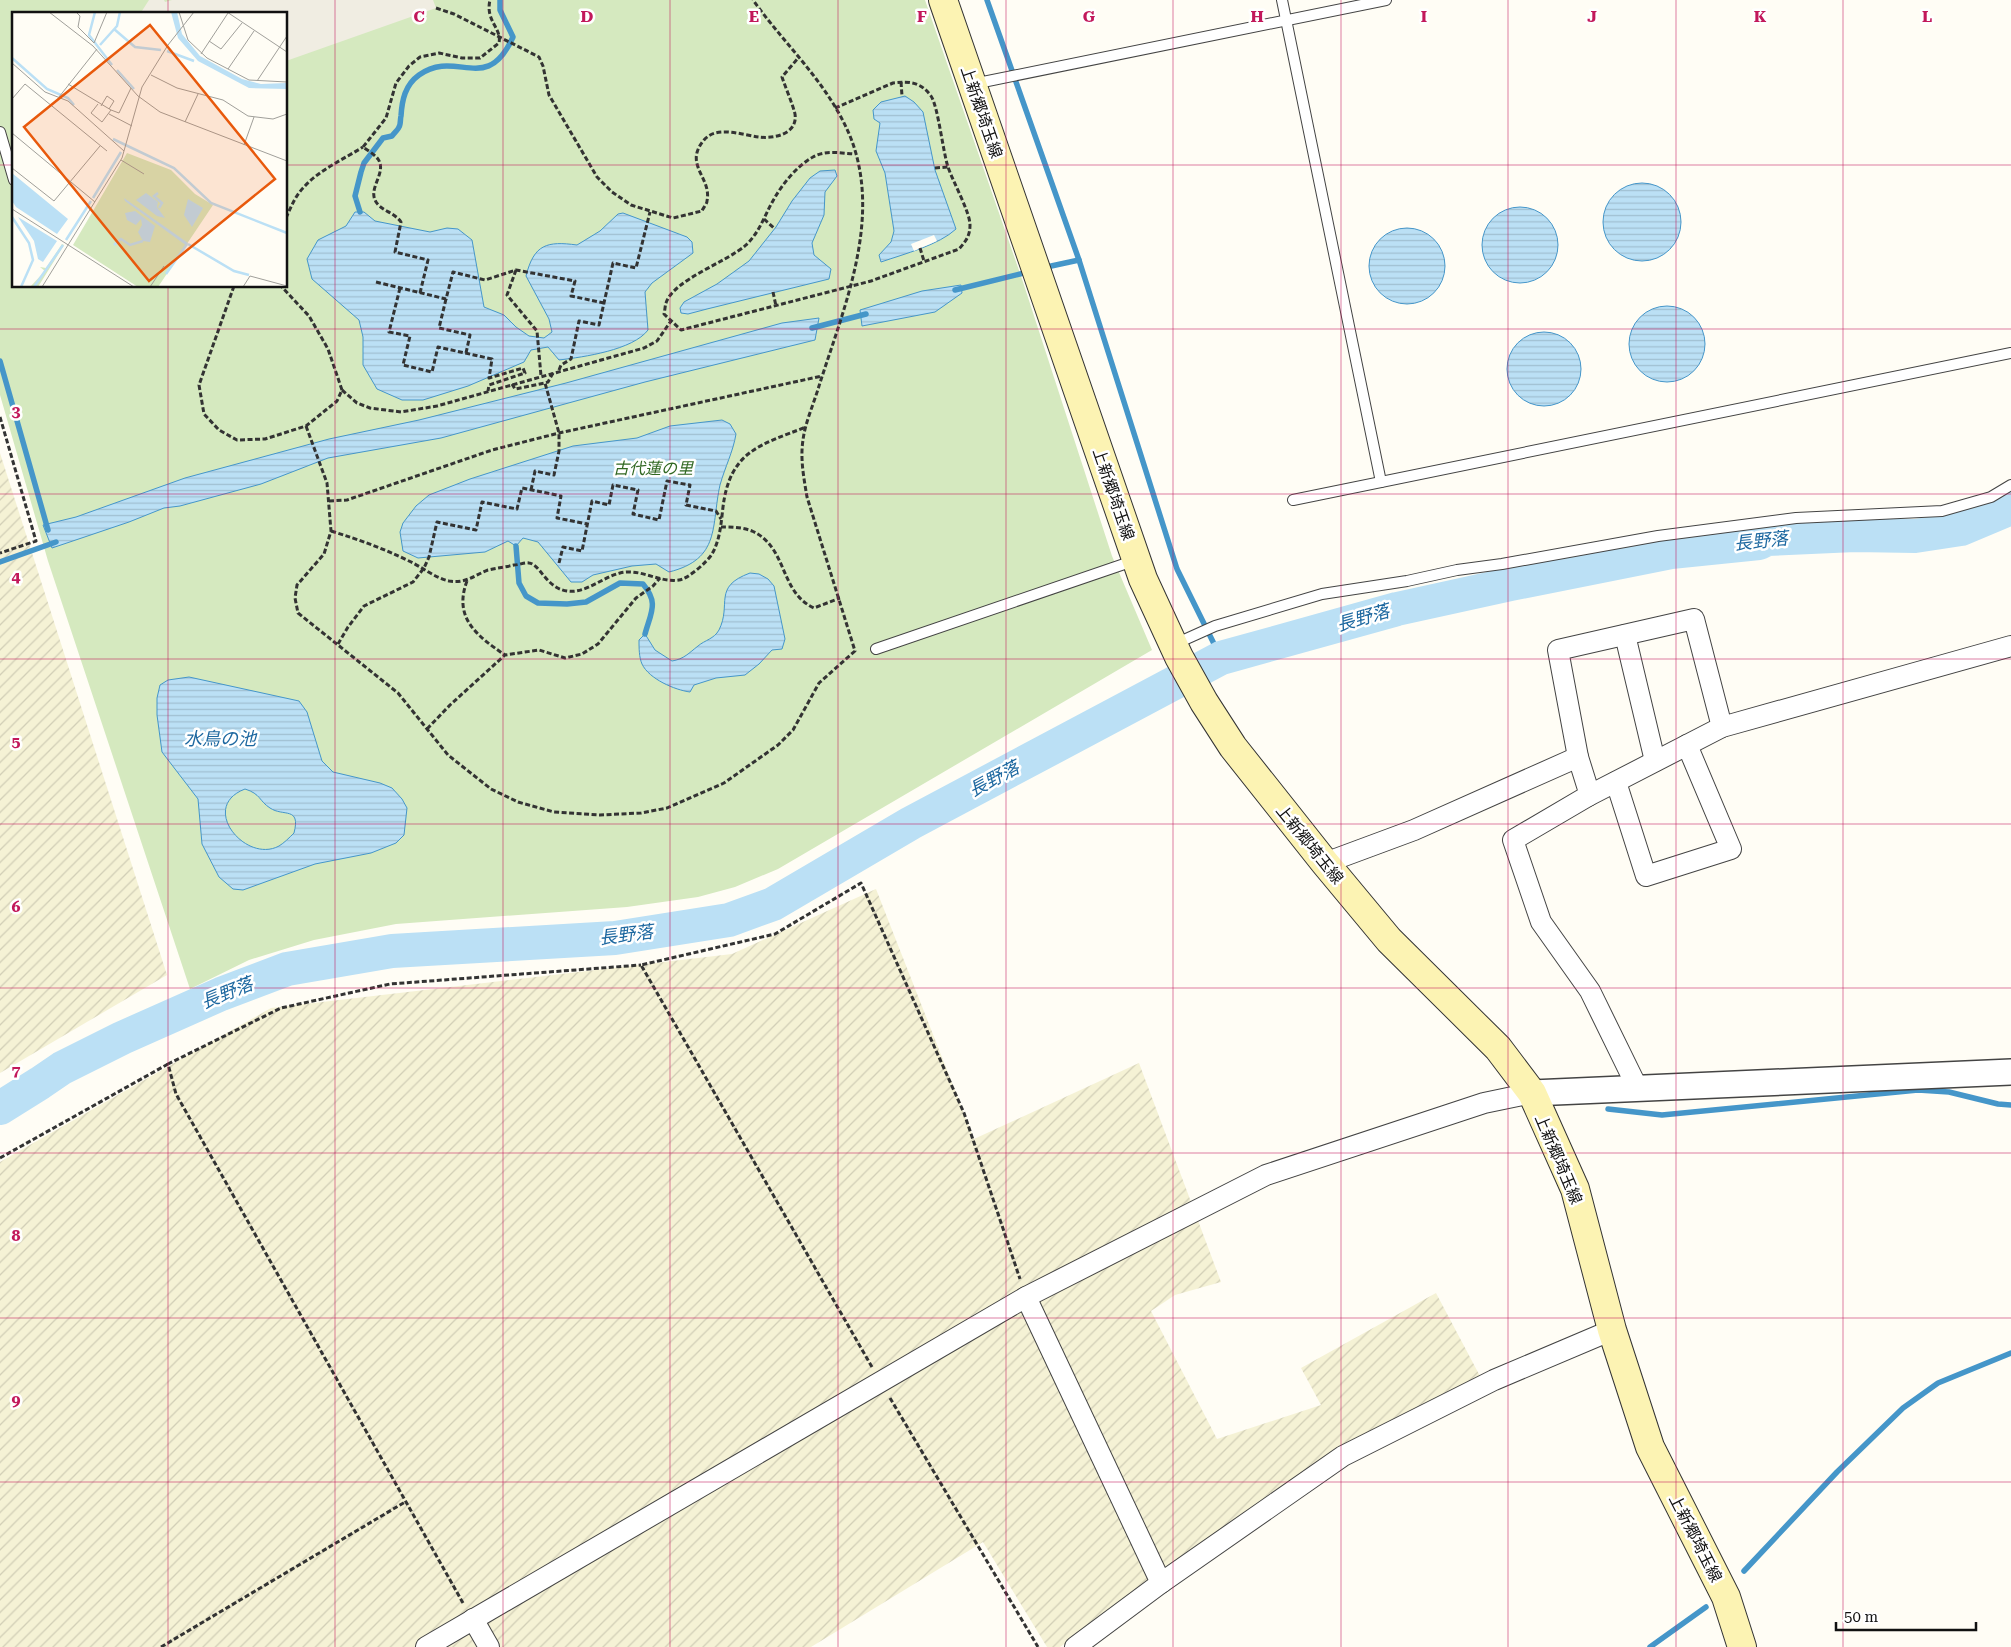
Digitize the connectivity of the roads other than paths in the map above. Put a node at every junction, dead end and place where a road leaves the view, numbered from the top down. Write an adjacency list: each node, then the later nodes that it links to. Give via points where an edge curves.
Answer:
1 (943, 0): 5 (main road, 上新郷埼玉線)
2 (1282, 0): 4 (lane)
3 (1386, 0): 4 (lane)
4 (1286, 20): 5 (lane); 9 (lane)
5 (972, 85): 12 (main road, 上新郷埼玉線)
6 (1, 138): 7 (lane)
7 (12, 174)
8 (2011, 353): 9 (lane)
9 (1381, 482): 11 (lane)
10 (2011, 485): 14 (lane, via 1991,497 1942,511 1796,518 1658,536 1322,594 1215,626)
11 (1293, 500)
12 (1136, 560): 14 (main road, 上新郷埼玉線, via 1143,579); 16 (lane)
13 (1625, 635): 17 (street, via 1694,619); 19 (street, via 1558,650); 20 (street)
14 (1182, 645): 23 (main road, 上新郷埼玉線, via 1204,702 1233,747)
15 (2011, 646): 17 (street)
16 (876, 649)
17 (1722, 727): 18 (street)
18 (1687, 745): 20 (street); 21 (street, via 1731,849 1646,876)
19 (1578, 757): 22 (street); 23 (street, via 1414,830)
20 (1655, 761): 21 (street)
21 (1616, 782): 22 (street)
22 (1588, 796): 25 (street, via 1513,840 1541,922 1590,991)
23 (1325, 863): 26 (main road, 上新郷埼玉線, via 1389,940 1498,1048)
24 (2011, 1072): 25 (street)
25 (1638, 1089): 26 (street)
26 (1532, 1093): 27 (street, via 1484,1103 1266,1174); 28 (main road, 上新郷埼玉線, via 1575,1189)
27 (1026, 1297): 29 (street); 30 (street)
28 (1612, 1330): 29 (street, via 1494,1380 1343,1456); 34 (main road, 上新郷埼玉線, via 1650,1447 1726,1598)
29 (1161, 1583): 33 (street)
30 (473, 1619): 31 (street); 32 (street)
31 (426, 1647)
32 (489, 1647)
33 (1075, 1647)
34 (1742, 1647)

